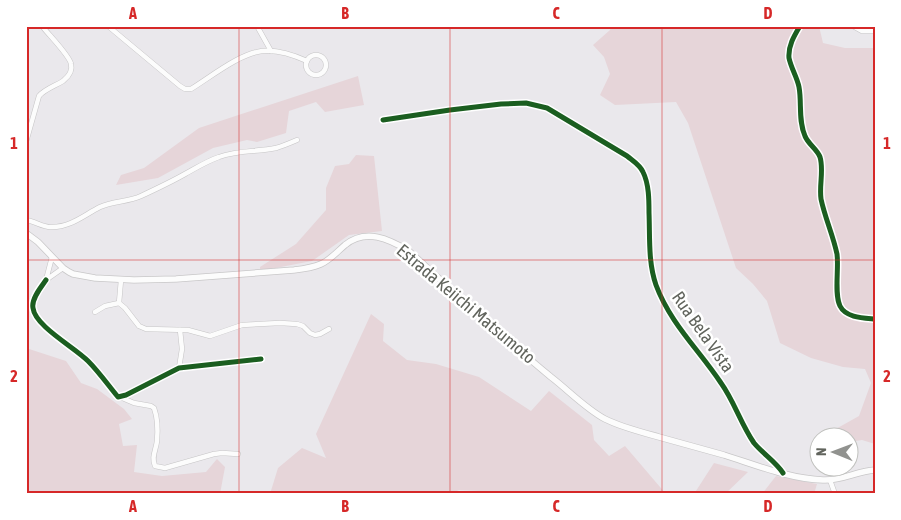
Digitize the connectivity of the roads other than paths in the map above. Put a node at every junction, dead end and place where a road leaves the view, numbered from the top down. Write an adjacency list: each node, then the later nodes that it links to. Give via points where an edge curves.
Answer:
1 (42, 26): 11 (street, via 70,60 72,68 65,79 39,96)
2 (108, 26): 7 (street, via 189,90 243,56)
3 (257, 26): 7 (street)
4 (800, 26): 20 (street, via 792,39 790,58 799,88 805,136 822,164 821,196 837,253 840,305 857,317)
5 (852, 26): 6 (street, via 862,31)
6 (875, 31)
7 (271, 51): 8 (street)
8 (307, 60): 8 (street, via 311,73 318,74 324,70 326,63 322,57 315,55)
9 (383, 120): 28 (street, Rua Bela Vista, via 526,102 547,108 637,164 647,183 650,255 661,298 679,328 721,382 753,441)
10 (297, 140): 12 (street, via 275,148 234,152 219,157 141,196 108,204 71,223 48,227)
11 (26, 142)
12 (26, 220)
13 (26, 234): 14 (main road, Estrada Keiichi Matsumoto)
14 (52, 257): 15 (main road, Estrada Keiichi Matsumoto); 16 (street)
15 (63, 268): 16 (street); 17 (main road, Estrada Keiichi Matsumoto, via 73,274)
16 (46, 280): 25 (street, via 32,304 35,315 86,360)
17 (121, 280): 18 (street); 28 (main road, Estrada Keiichi Matsumoto, via 294,270 321,264 357,238 383,238 409,251 518,348 605,418)
18 (118, 303): 19 (street); 22 (street, via 126,308 139,326)
19 (95, 312)
20 (875, 319)
21 (329, 329): 22 (street, via 315,335 303,326 280,323 242,325 210,336)
22 (180, 330): 24 (street)
23 (260, 359): 24 (street)
24 (179, 368): 25 (street)
25 (118, 397): 26 (street, via 154,408 158,429 155,466 165,468 214,454)
26 (238, 454)
27 (875, 470): 29 (main road, Estrada Keiichi Matsumoto)
28 (783, 473): 29 (main road, Estrada Keiichi Matsumoto)
29 (830, 480): 30 (street)
30 (835, 494)

